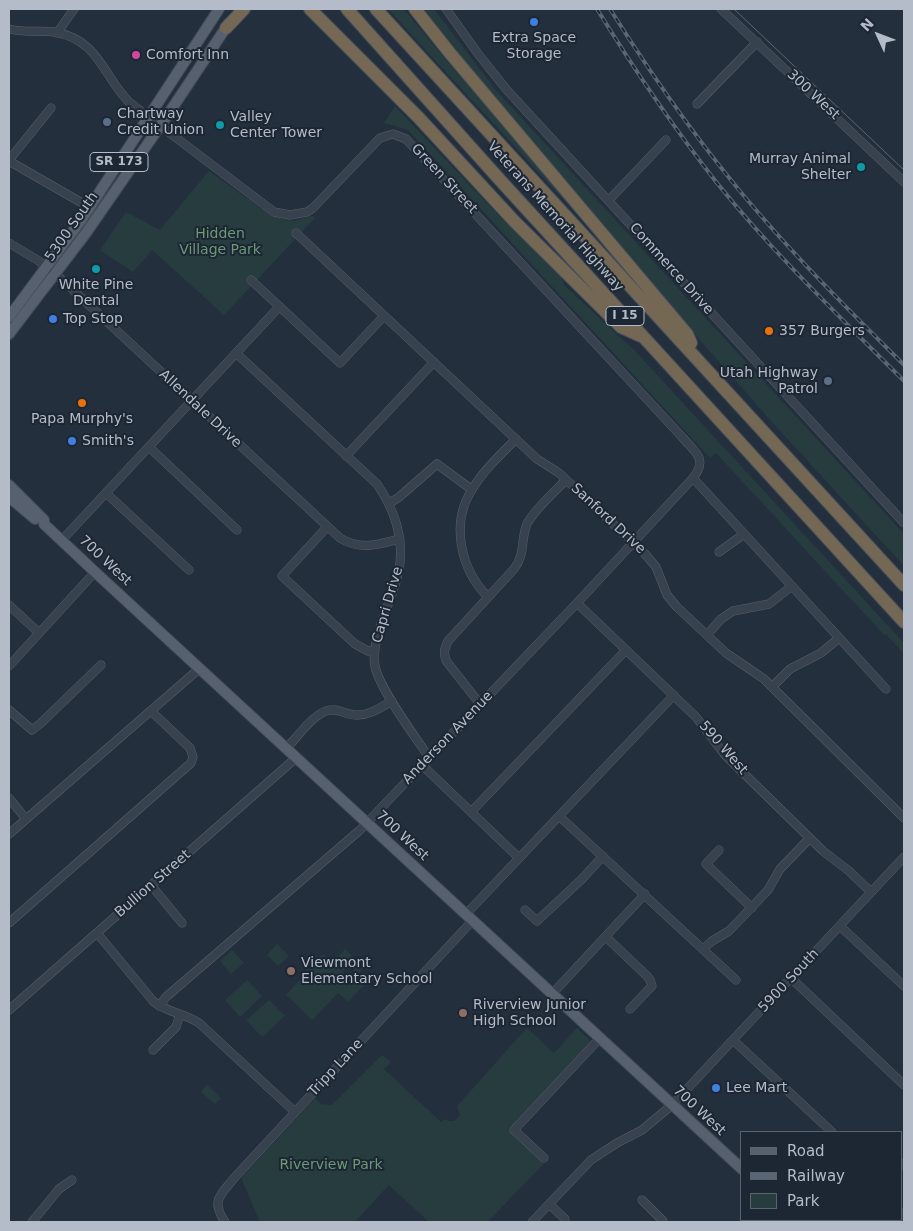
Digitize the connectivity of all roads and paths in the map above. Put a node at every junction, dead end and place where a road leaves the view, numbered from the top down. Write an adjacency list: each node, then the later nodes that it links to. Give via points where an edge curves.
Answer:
1 (74, 9): 13 (street)
2 (218, 9): 17 (main road, 5300 South / SR 173)
3 (239, 9): 11 (main road, 5300 South / SR 173)
4 (244, 9): 11 (highway)
5 (308, 9): 33 (highway, via 419,118 514,221 620,328)
6 (347, 9): 33 (highway, Veterans Memorial Highway / I 15)
7 (376, 9): 35 (highway, Veterans Memorial Highway / I 15)
8 (415, 9): 35 (highway, via 687,334)
9 (446, 9): 22 (street, Commerce Drive, via 506,89)
10 (721, 9): 14 (street, 300 West)
11 (226, 28): 18 (main road, 5300 South / SR 173)
12 (9, 29): 13 (street)
13 (57, 33): 17 (street, via 77,41 94,54 121,94)
14 (756, 42): 15 (street); 21 (street, 300 West)
15 (697, 104)
16 (51, 108): 20 (street)
17 (149, 117): 18 (street); 23 (main road, 5300 South / SR 173)
18 (160, 126): 27 (main road, 5300 South / SR 173); 41 (street, Green Street, via 274,212 290,215 313,208 380,138 393,134 402,136 691,446 701,462)
19 (666, 140): 22 (street)
20 (9, 160): 23 (street)
21 (904, 182)
22 (608, 200): 48 (street, Commerce Drive)
23 (89, 207): 26 (main road, 5300 South / SR 173)
24 (296, 234): 30 (street, Sanford Drive)
25 (9, 243): 26 (street, Allendale Drive)
26 (46, 267): 27 (street, Allendale Drive); 31 (main road, 5300 South / SR 173)
27 (55, 274): 32 (main road, 5300 South / SR 173); 37 (street, Allendale Drive)
28 (251, 280): 29 (street)
29 (279, 307): 30 (street, via 340,363); 34 (street)
30 (384, 316): 36 (street, Sanford Drive)
31 (9, 317)
32 (9, 334)
33 (644, 337): 64 (highway, Veterans Memorial Highway / I 15)
34 (236, 353): 37 (street); 40 (street, Capri Drive)
35 (696, 355): 59 (highway, Veterans Memorial Highway / I 15)
36 (434, 362): 38 (street, Sanford Drive); 40 (street)
37 (192, 401): 39 (street); 50 (street, Allendale Drive)
38 (516, 439): 42 (street, Sanford Drive); 44 (street)
39 (149, 447): 45 (street); 51 (street)
40 (346, 456): 47 (street, Capri Drive, via 377,484)
41 (693, 478): 52 (street); 55 (street, Anderson Avenue)
42 (566, 480): 55 (street, Sanford Drive); 61 (street, via 528,523 519,562)
43 (9, 485): 49 (main road, 700 West, via 44,520)
44 (471, 489): 47 (street, via 437,464); 61 (street, via 461,520 461,545 471,575)
45 (106, 493): 54 (street); 57 (street)
46 (9, 497): 49 (main road, 700 West)
47 (389, 503): 53 (street, Capri Drive)
48 (904, 523)
49 (44, 524): 54 (main road, 700 West)
50 (327, 528): 53 (street, Allendale Drive, via 355,545 374,545); 69 (street, via 282,576 355,644)
51 (237, 530)
52 (744, 534): 56 (street); 60 (street)
53 (400, 539): 69 (street, Capri Drive, via 399,573)
54 (62, 540): 58 (main road, 700 West)
55 (633, 543): 62 (street, Anderson Avenue); 66 (street, Sanford Drive, via 656,567 672,602)
56 (719, 552)
57 (189, 570)
58 (96, 572): 65 (street); 72 (main road, 700 West)
59 (904, 585)
60 (792, 586): 66 (street, via 769,604 733,611); 67 (street)
61 (488, 597): 77 (street, via 444,647 447,662)
62 (577, 603): 68 (street, 590 West); 77 (street, Anderson Avenue)
63 (9, 605): 65 (street)
64 (904, 622)
65 (39, 633): 71 (street)
66 (707, 635): 73 (street, Sanford Drive)
67 (839, 638): 73 (street, via 821,653 790,670); 74 (street)
68 (626, 650): 75 (street, 590 West); 85 (street)
69 (375, 651): 76 (street, Capri Drive, via 374,665 378,677)
70 (101, 665): 78 (street, via 32,730)
71 (9, 666)
72 (200, 668): 79 (street); 80 (main road, 700 West)
73 (772, 687): 87 (street, Sanford Drive)
74 (886, 689)
75 (674, 695): 86 (street, Tripp Lane); 91 (street, 590 West, via 701,722 726,755)
76 (392, 701): 80 (street, via 364,715 326,711); 82 (street, Capri Drive)
77 (480, 704): 82 (street, Anderson Avenue)
78 (9, 710)
79 (151, 711): 88 (street); 102 (street, via 190,748 191,764)
80 (287, 748): 81 (main road, 700 West)
81 (297, 757): 89 (main road, 700 West); 96 (street, Bullion Street)
82 (429, 757): 83 (street, Anderson Avenue)
83 (422, 765): 85 (street); 89 (street, Anderson Avenue)
84 (9, 798): 88 (street)
85 (470, 812): 95 (street)
86 (559, 816): 93 (street); 95 (street, Tripp Lane)
87 (904, 818)
88 (26, 819): 90 (street)
89 (367, 823): 101 (main road, 700 West); 112 (street, Anderson Avenue)
90 (9, 834)
91 (810, 838): 97 (street, 590 West); 99 (street, via 782,866 772,886)
92 (719, 850): 99 (street, via 706,864)
93 (603, 856): 98 (street); 100 (street, via 537,921)
94 (904, 857): 97 (street, 5900 South)
95 (519, 858): 101 (street, Tripp Lane)
96 (151, 886): 103 (street); 105 (street, Bullion Street)
97 (871, 892): 104 (street, 5900 South)
98 (645, 894): 106 (street); 107 (street)
99 (752, 908): 107 (street, via 729,931)
100 (525, 910)
101 (469, 917): 111 (main road, 700 West); 121 (street, Tripp Lane)
102 (9, 923)
103 (182, 923)
104 (840, 926): 108 (street, 5900 South); 110 (street)
105 (97, 933): 112 (street); 113 (street, Bullion Street)
106 (606, 937): 111 (street); 114 (street, via 652,983)
107 (703, 949): 109 (street)
108 (791, 978): 117 (street, 5900 South); 119 (street)
109 (736, 980)
110 (904, 986)
111 (552, 994): 116 (main road, 700 West)
112 (158, 1006): 115 (street)
113 (9, 1010)
114 (630, 1010)
115 (180, 1014): 118 (street, via 176,1027); 121 (street, via 200,1023)
116 (600, 1038): 120 (main road, 700 West); 123 (street, via 514,1130)
117 (733, 1040): 120 (street, 5900 South); 122 (street)
118 (153, 1050)
119 (904, 1085)
120 (672, 1105): 124 (main road, 700 West); 127 (street, 5900 South, via 642,1130 591,1160)
121 (295, 1112): 130 (street, Tripp Lane, via 220,1196 217,1207)
122 (831, 1131)
123 (544, 1158)
124 (740, 1167)
125 (72, 1180): 129 (street)
126 (642, 1200): 132 (street, via 661,1217)
127 (549, 1204): 128 (street); 131 (street, 5900 South)
128 (565, 1219)
129 (32, 1222)
130 (225, 1222)
131 (532, 1222)
132 (662, 1222)

